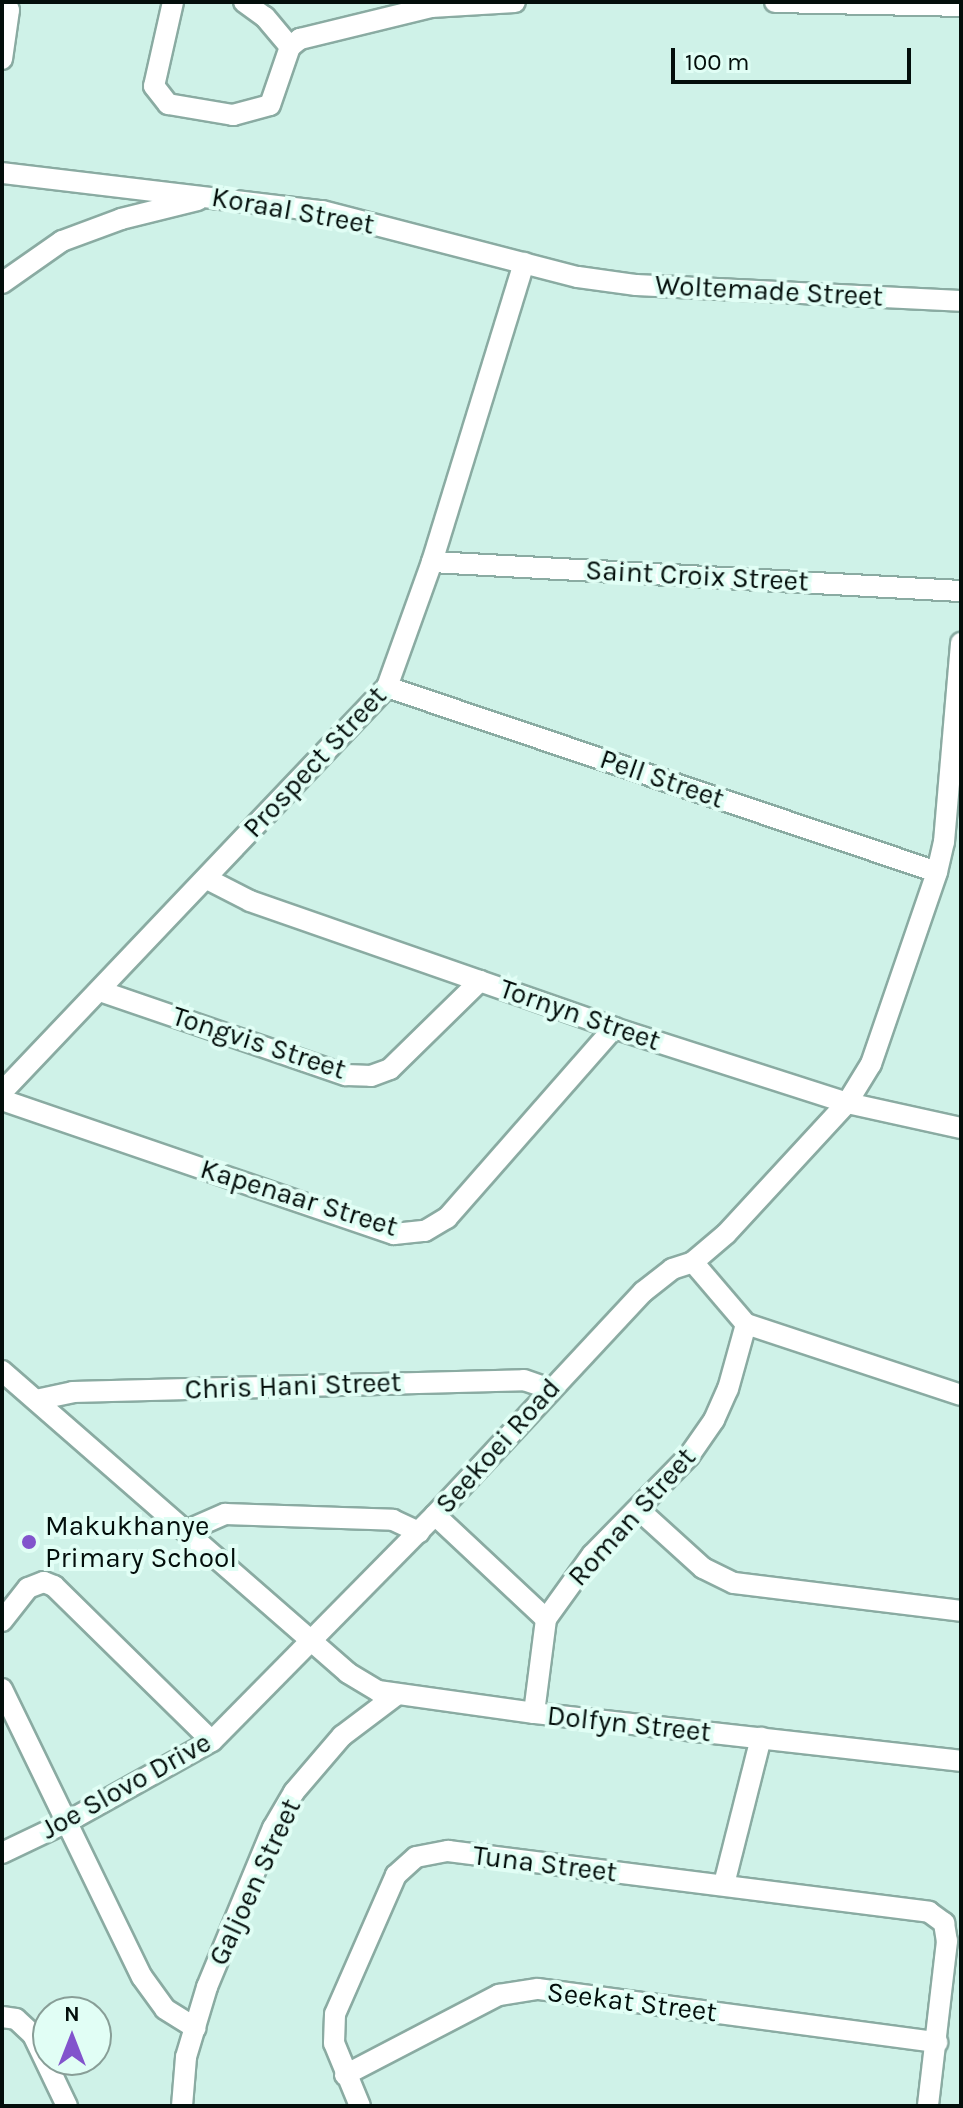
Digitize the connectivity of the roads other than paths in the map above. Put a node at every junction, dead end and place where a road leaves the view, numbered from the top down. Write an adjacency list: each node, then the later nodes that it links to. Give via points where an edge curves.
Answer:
1 (6, 2): 9 (street)
2 (173, 2): 8 (street, via 154,86 168,104 233,115 270,105)
3 (244, 2): 8 (street)
4 (515, 2): 6 (street)
5 (775, 2): 7 (street)
6 (431, 5): 8 (street, via 300,39)
7 (961, 6)
8 (290, 47)
9 (2, 59)
10 (2, 173): 11 (street, Koraal Street)
11 (217, 196): 12 (street, Koraal Street, via 322,211); 14 (street, via 158,208 62,241)
12 (524, 263): 13 (street, Koraal Street); 16 (street, Prospect Street)
13 (578, 277): 15 (street, Woltemade Street, via 636,285)
14 (2, 283)
15 (961, 301)
16 (432, 562): 17 (street, Saint Croix Street); 19 (street, Prospect Street)
17 (961, 591)
18 (961, 643): 20 (street, Seekoei Road)
19 (387, 687): 21 (street, Pell Street); 22 (street, Prospect Street)
20 (952, 845): 21 (street, Seekoei Road)
21 (937, 872): 28 (street, Seekoei Road, via 871,1064)
22 (207, 879): 23 (street, Tornyn Street, via 250,901); 24 (street, Prospect Street)
23 (480, 981): 24 (street, Tongvis Street, via 390,1069 371,1076 346,1075); 25 (street, Tornyn Street)
24 (100, 991): 26 (street, Prospect Street)
25 (614, 1028): 27 (street, Kapenaar Street, via 447,1218 425,1231 394,1234); 28 (street, Tornyn Street)
26 (2, 1092)
27 (2, 1100)
28 (847, 1103): 29 (street, Tornyn Street); 30 (street, Seekoei Road, via 726,1234)
29 (961, 1128)
30 (693, 1262): 31 (street); 33 (street, Seekoei Road, via 672,1269 643,1292)
31 (746, 1324): 34 (street); 36 (street, Roman Street, via 714,1420)
32 (2, 1371): 35 (street, Dolfyn Street)
33 (550, 1389): 35 (street, Chris Hani Street, via 524,1380 73,1392); 37 (street, Seekoei Road)
34 (961, 1395)
35 (36, 1400): 38 (street, Dolfyn Street)
36 (639, 1510): 40 (street, via 703,1568 734,1583); 41 (street, Roman Street, via 592,1555)
37 (435, 1515): 39 (street, Seekoei Road); 41 (street)
38 (186, 1531): 39 (street, via 225,1514 248,1514 393,1520); 43 (street, Dolfyn Street)
39 (419, 1532): 43 (street, Seekoei Road)
40 (961, 1611)
41 (546, 1619): 46 (street, Roman Street)
42 (2, 1621): 48 (street, via 28,1588 44,1582 54,1586)
43 (313, 1642): 45 (street, Dolfyn Street, via 348,1673); 48 (street, Joe Slovo Drive)
44 (2, 1689): 50 (street)
45 (395, 1696): 46 (street, Dolfyn Street); 54 (street, Galjoen Street, via 342,1736 294,1792 273,1828)
46 (534, 1713): 47 (street, Dolfyn Street)
47 (761, 1738): 49 (street, Dolfyn Street); 52 (street)
48 (212, 1741): 50 (street, Joe Slovo Drive)
49 (961, 1761)
50 (67, 1822): 51 (street, Joe Slovo Drive); 54 (street, via 142,1977 165,2009)
51 (2, 1853)
52 (724, 1884): 55 (street, Tuna Street, via 929,1912 944,1923 947,1941); 56 (street, Tuna Street, via 448,1851 416,1857 396,1875 335,2014 334,2043)
53 (2, 2017): 57 (street, via 16,2019 33,2035)
54 (195, 2028): 58 (street, Galjoen Street, via 186,2057)
55 (937, 2042): 56 (street, Seekat Street, via 538,1989 499,1995); 60 (street)
56 (345, 2075): 59 (street, Tuna Street)
57 (67, 2106)
58 (182, 2106)
59 (360, 2106)
60 (928, 2106)

